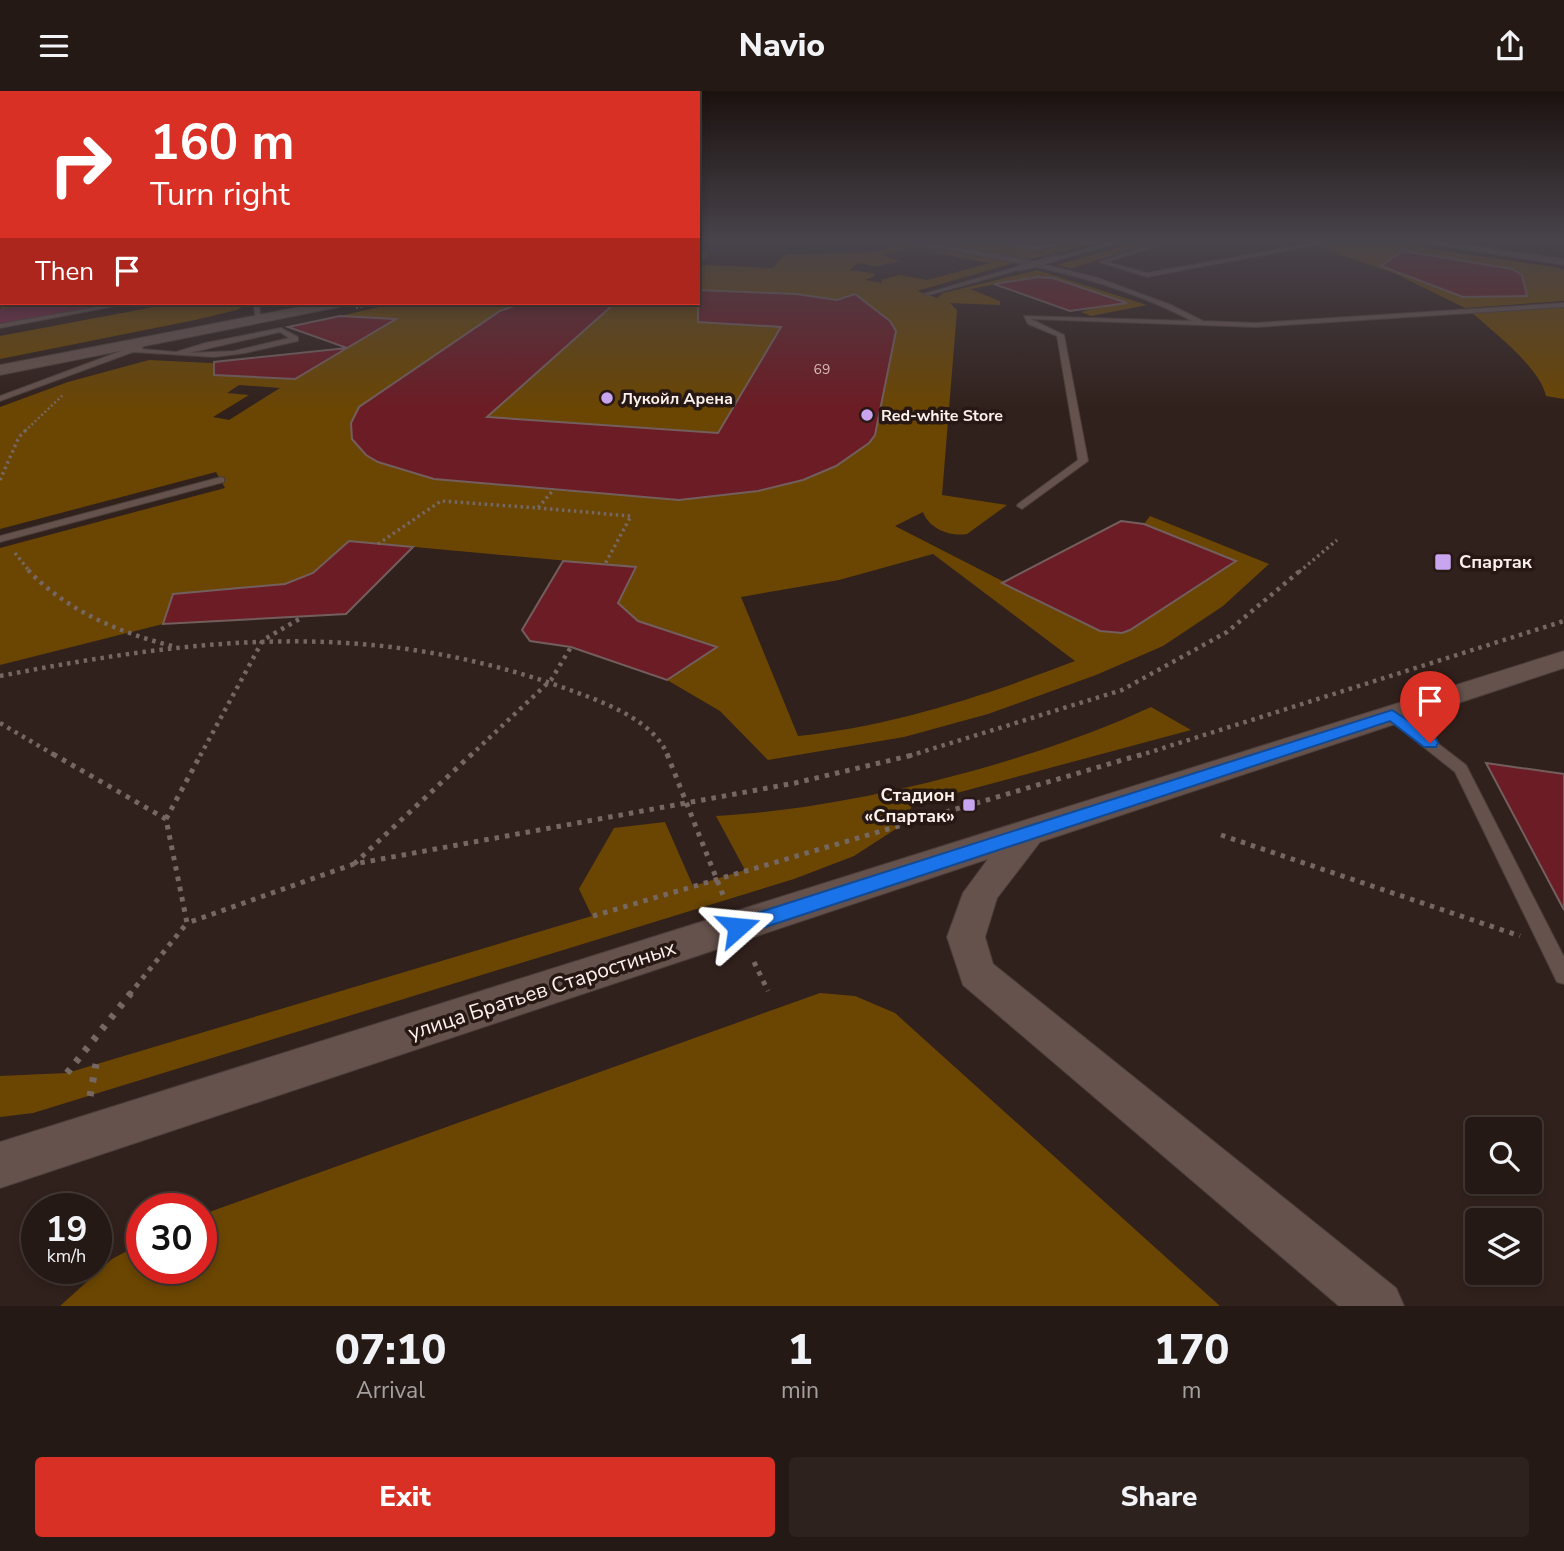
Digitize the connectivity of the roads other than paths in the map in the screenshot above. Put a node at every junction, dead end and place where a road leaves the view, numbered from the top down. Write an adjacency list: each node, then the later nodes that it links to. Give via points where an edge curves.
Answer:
1 (1142, 296): 7 (lane)
2 (117, 305): 8 (lane)
3 (256, 305): 6 (lane)
4 (329, 305): 6 (street)
5 (1564, 305): 7 (lane, via 1324,322)
6 (259, 319): 9 (street)
7 (1204, 324): 15 (lane, via 1025,318 1060,335 1083,461)
8 (0, 326)
9 (157, 339): 10 (lane); 12 (street)
10 (132, 350): 11 (lane); 13 (lane)
11 (177, 354): 11 (lane, via 217,355 295,339 281,330)
12 (0, 370)
13 (0, 399)
14 (221, 480): 16 (lane)
15 (1022, 506)
16 (4, 538)
17 (1561, 662): 18 (street, улица Братьев Старостиных)
18 (1392, 715): 19 (street, улица Братьев Старостиных); 20 (lane, via 1461,769)
19 (1029, 832): 21 (street, улица Братьев Старостиных); 22 (street, via 981,893 965,937 977,974)
20 (1564, 976)
21 (0, 1165)
22 (1378, 1306)

